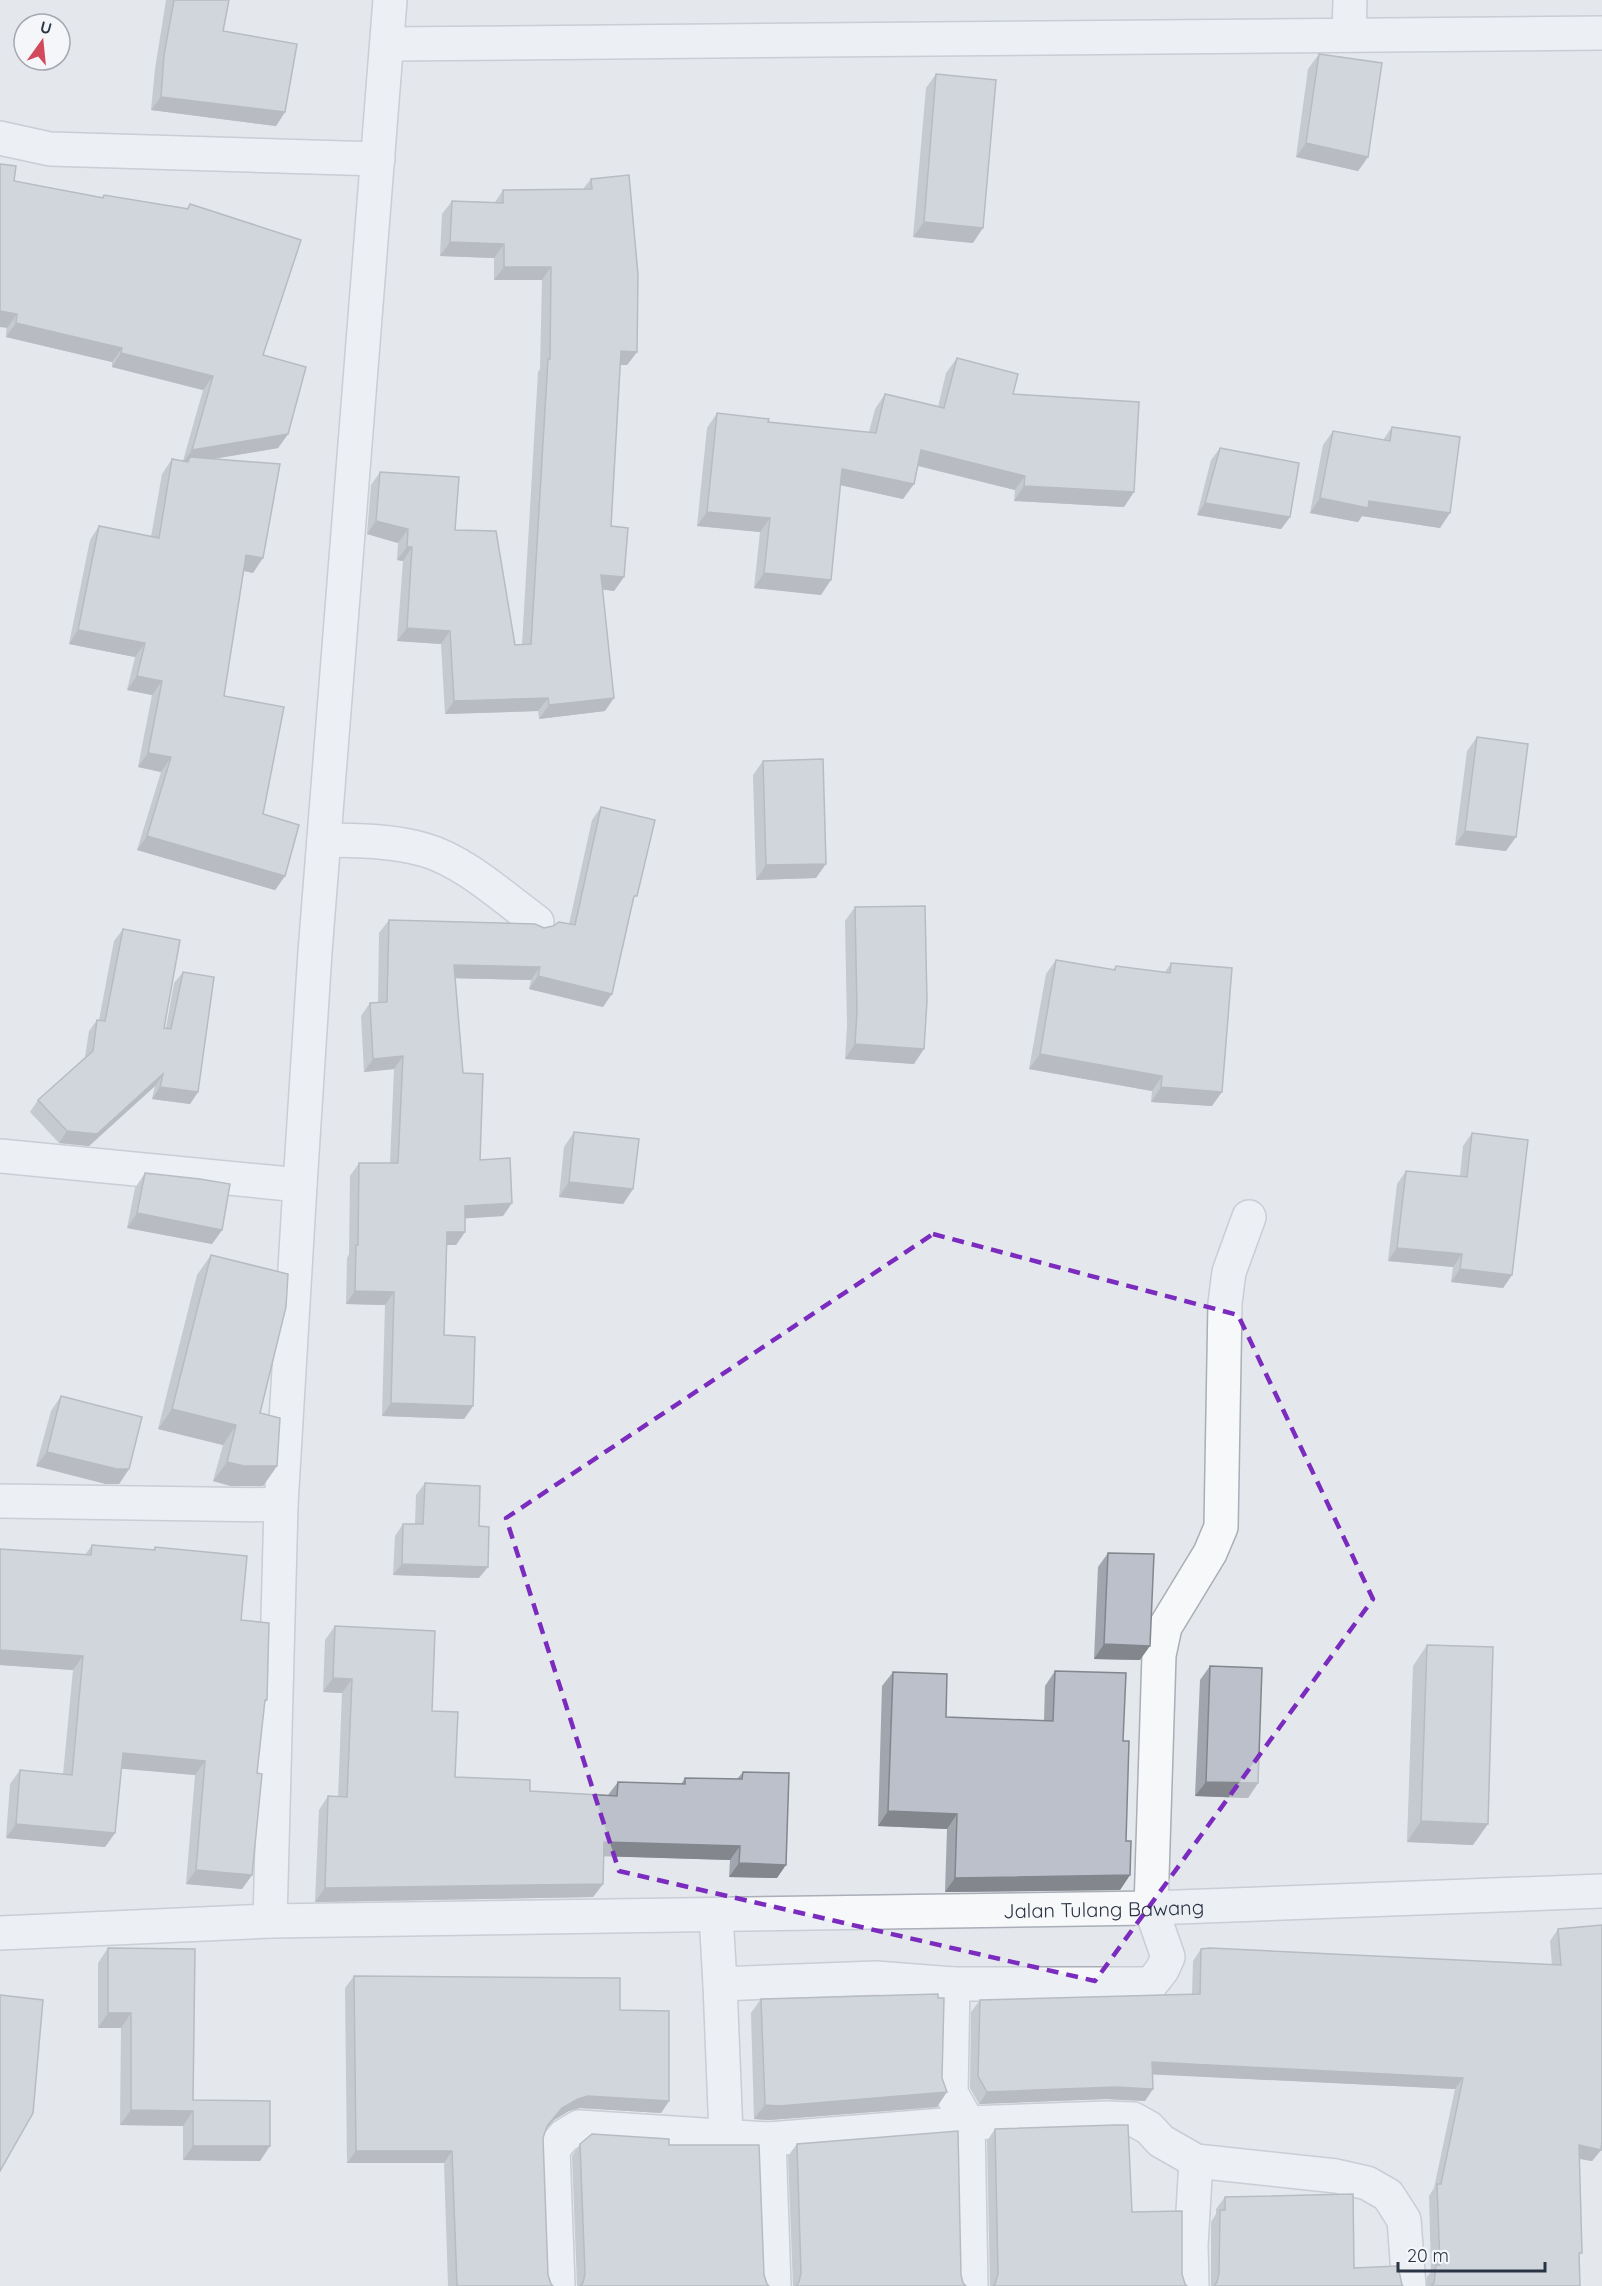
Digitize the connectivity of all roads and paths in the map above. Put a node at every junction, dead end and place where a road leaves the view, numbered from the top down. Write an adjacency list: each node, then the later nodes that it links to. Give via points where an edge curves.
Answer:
1 (390, 0): 5 (street)
2 (1350, 0): 4 (street)
3 (1602, 33): 4 (street)
4 (1349, 35): 5 (street)
5 (387, 44): 7 (street)
6 (0, 138): 7 (street, via 50,149)
7 (378, 159): 8 (street)
8 (324, 840): 9 (street, via 382,841 427,850 462,867); 11 (street)
9 (537, 922)
10 (0, 1156): 11 (street)
11 (300, 1185): 14 (street)
12 (1249, 1217): 16 (street, via 1229,1272 1225,1303 1221,1527 1210,1553 1165,1627 1159,1655)
13 (0, 1501): 14 (street)
14 (281, 1505): 18 (street)
15 (1602, 1891): 16 (street, Jalan Tulang Bawang)
16 (1151, 1908): 17 (street, Jalan Tulang Bawang); 21 (street, via 1168,1957 1151,1984)
17 (716, 1915): 18 (street, Jalan Tulang Bawang); 20 (street)
18 (270, 1921): 19 (street, Jalan Tulang Bawang)
19 (0, 1933)
20 (720, 1984): 21 (street, via 876,1978); 23 (street)
21 (953, 1984): 22 (street, via 951,2093)
22 (968, 2123): 24 (street); 25 (street, via 1133,2119); 28 (street)
23 (726, 2135): 24 (street); 26 (street, via 579,2127 564,2136 554,2149)
24 (769, 2139): 27 (street)
25 (1196, 2161): 29 (street); 30 (street, via 1367,2182 1388,2195 1404,2220)
26 (558, 2286)
27 (774, 2286)
28 (972, 2286)
29 (1192, 2286)
30 (1409, 2286)

